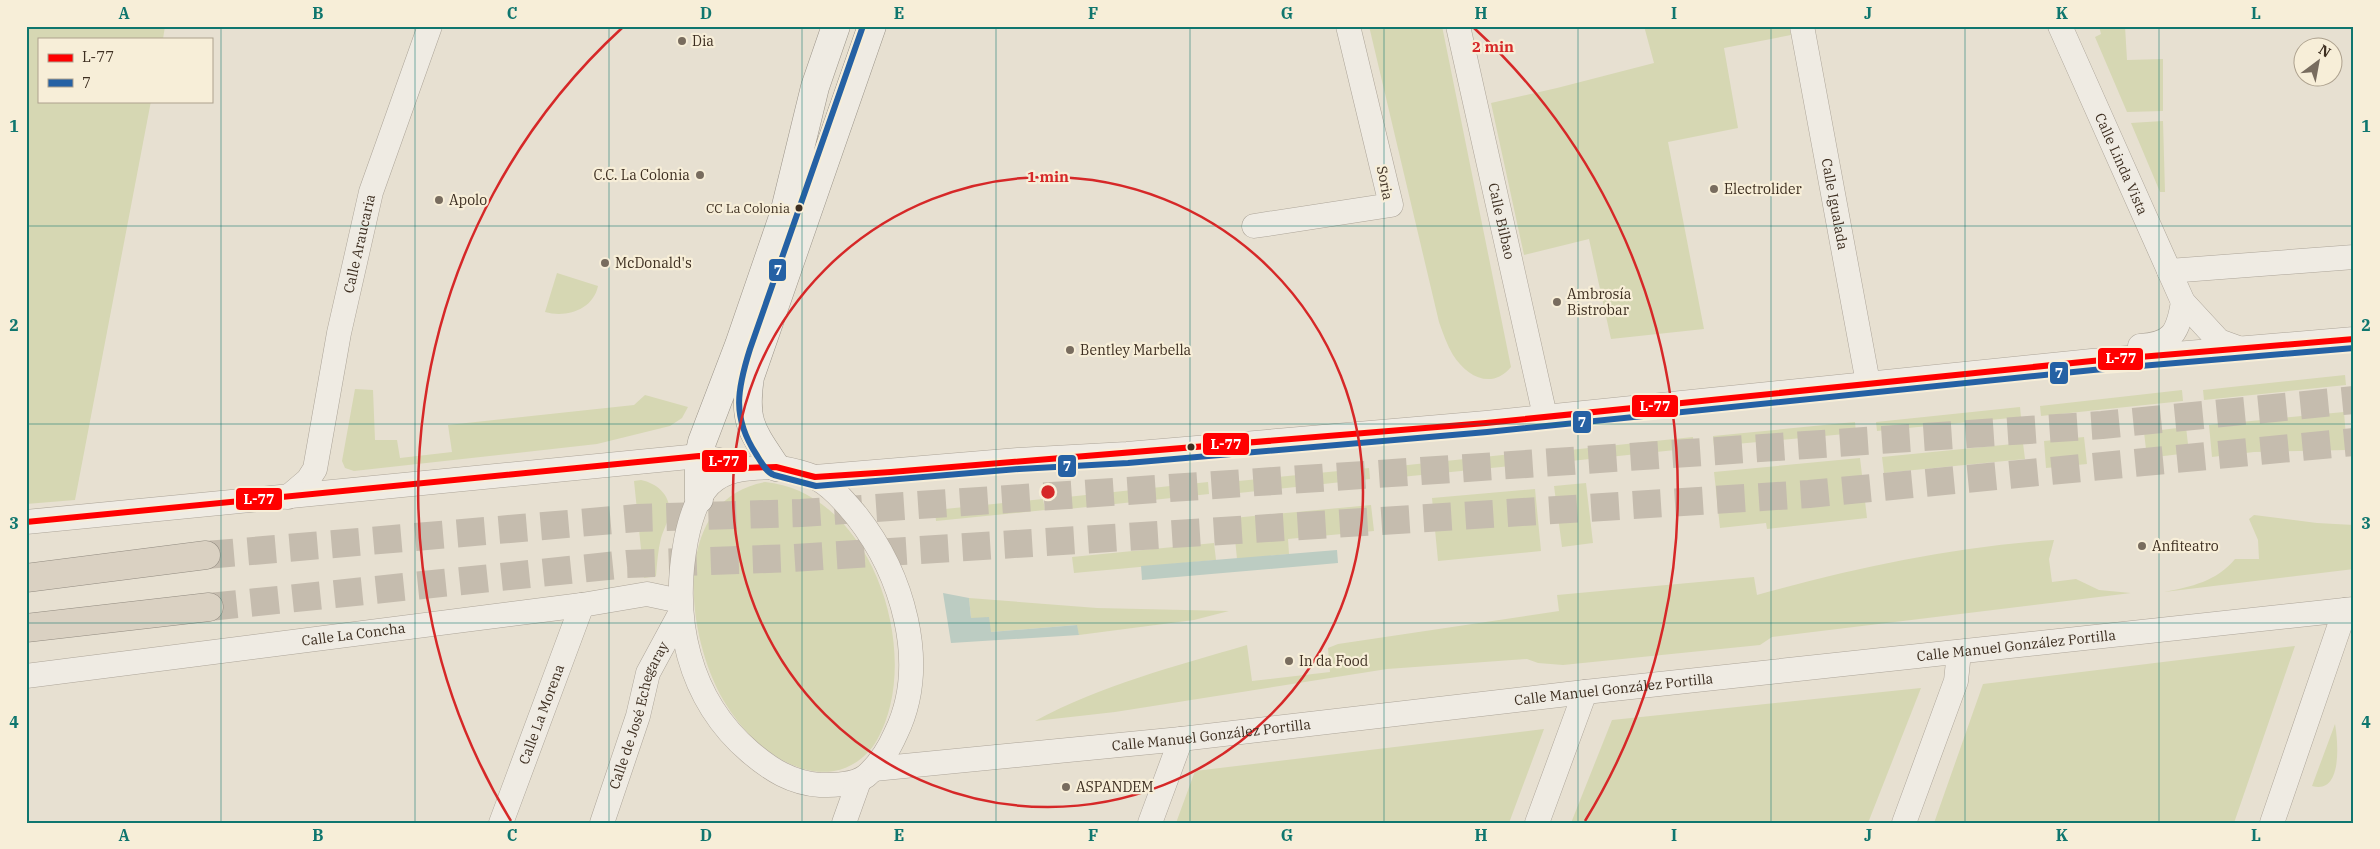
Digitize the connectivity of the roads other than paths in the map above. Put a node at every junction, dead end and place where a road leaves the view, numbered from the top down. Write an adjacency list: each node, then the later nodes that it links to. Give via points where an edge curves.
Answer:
1 (430, 26): 22 (street, Calle Araucaria, via 371,192 339,333)
2 (836, 26): 19 (street, via 815,88 784,214)
3 (856, 26): 9 (street, via 836,83 825,130)
4 (872, 26): 9 (street)
5 (1348, 26): 10 (street, Soria, via 1391,205)
6 (1458, 26): 18 (street, Calle Bilbao)
7 (1802, 26): 17 (street, Calle Igualada)
8 (2060, 26): 12 (street, Calle Linda Vista)
9 (827, 154): 20 (street, via 750,377 746,401 752,430)
10 (1254, 226)
11 (2354, 257): 12 (street)
12 (2169, 271): 13 (street, Calle Linda Vista)
13 (2183, 302): 15 (street, Calle Linda Vista, via 2219,341); 16 (street, via 2177,330 2162,343 2105,351)
14 (2354, 339): 15 (street)
15 (2241, 350): 16 (street)
16 (2092, 361): 17 (street)
17 (1868, 383): 18 (street)
18 (1545, 416): 23 (street, via 1128,454)
19 (699, 456): 21 (street); 24 (street); 26 (street)
20 (776, 467): 21 (street); 23 (street)
21 (743, 468): 26 (street, via 716,479)
22 (314, 469): 24 (street, via 327,483); 25 (street, Calle Araucaria, via 308,480)
23 (815, 477): 39 (street, via 850,507 873,537 894,578 911,651 909,692 903,718 889,749)
24 (347, 490): 25 (street)
25 (288, 497): 27 (street)
26 (699, 499): 32 (street, via 686,537)
27 (26, 522)
28 (206, 555): 29 (highway)
29 (26, 578)
30 (582, 605): 32 (street, Calle La Concha, via 647,594); 36 (street, Calle La Concha); 40 (street, Calle La Morena)
31 (209, 607): 34 (highway)
32 (681, 607): 39 (street, Calle Manuel González Portilla, via 683,633 699,686 714,714 738,742 775,772 792,780 830,785); 41 (street, Calle de José Echegaray, via 648,673 638,716)
33 (2349, 610): 35 (street, Calle Manuel González Portilla); 46 (street)
34 (26, 628)
35 (1959, 652): 37 (street, Calle Manuel González Portilla); 45 (street, via 1956,681)
36 (26, 676)
37 (1585, 692): 38 (street, Calle Manuel González Portilla); 44 (street)
38 (1181, 739): 39 (street, Calle Manuel González Portilla); 43 (street)
39 (867, 775): 42 (street)
40 (501, 823)
41 (602, 823)
42 (844, 823)
43 (1150, 823)
44 (1537, 823)
45 (1904, 823)
46 (2272, 823)

